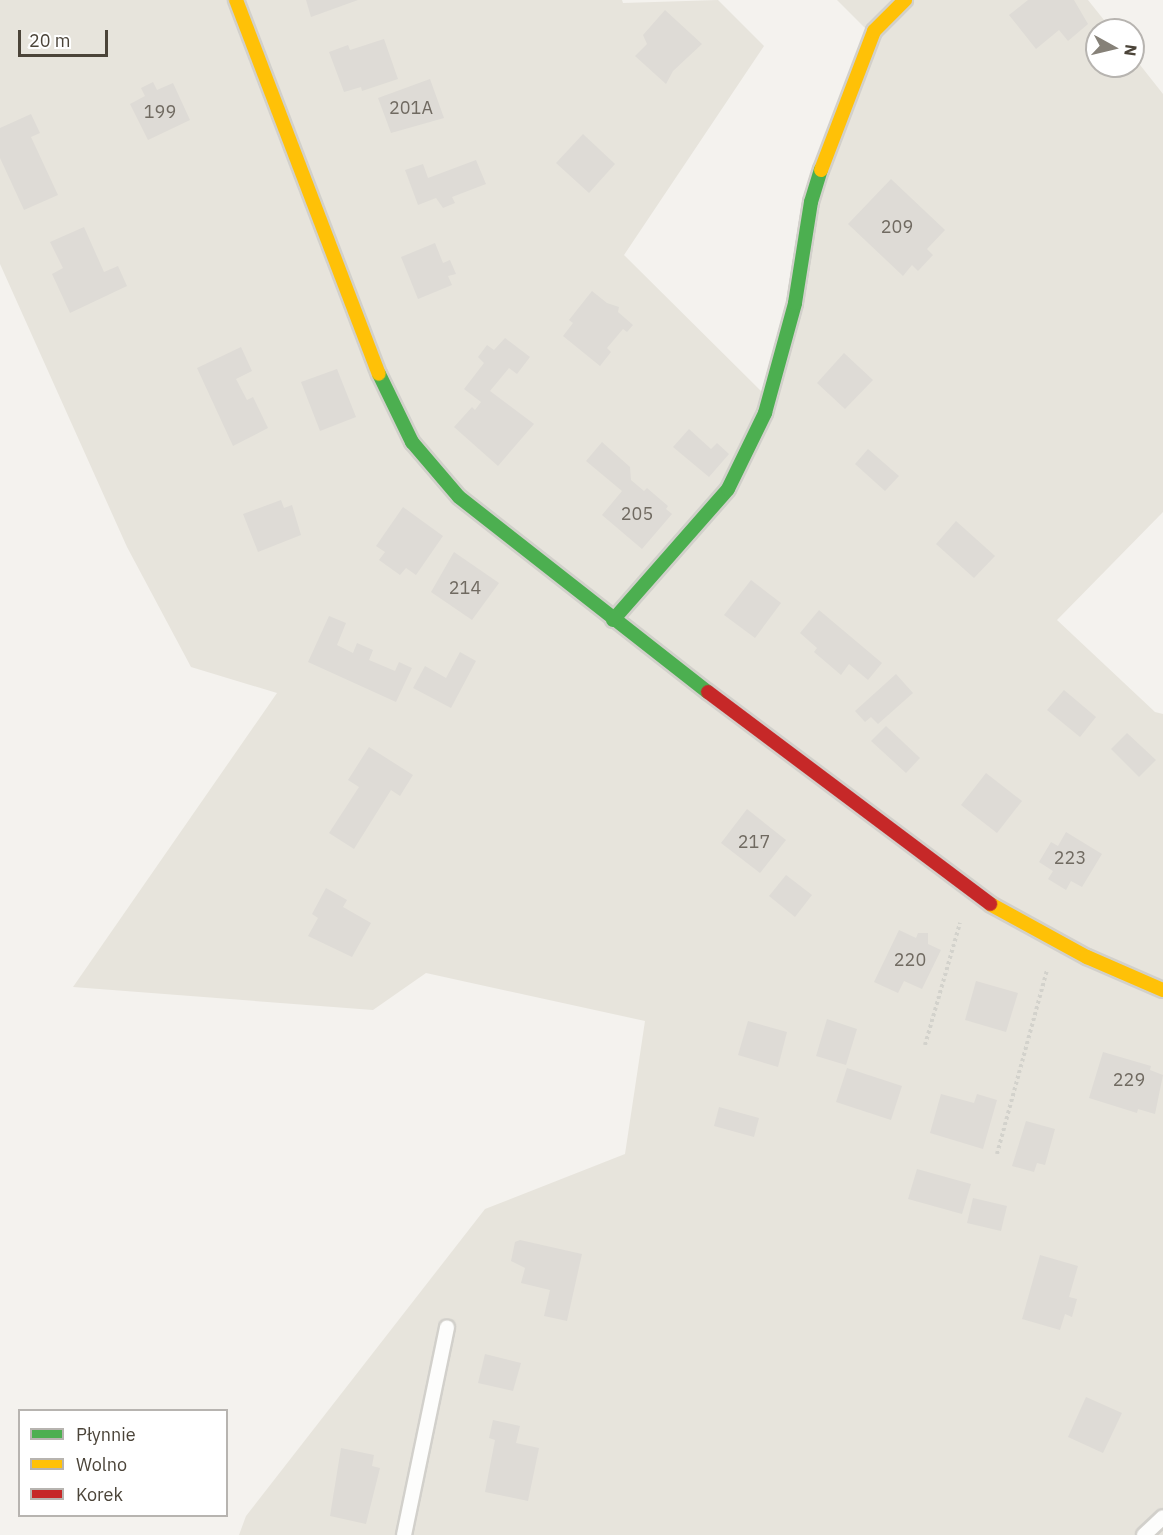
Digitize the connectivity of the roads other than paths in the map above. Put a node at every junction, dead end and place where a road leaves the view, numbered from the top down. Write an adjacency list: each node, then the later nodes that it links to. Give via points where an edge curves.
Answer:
1 (236, 0): 3 (street, via 381,379 412,442 459,496)
2 (905, 0): 3 (street, via 874,31 833,134 811,202 795,303 765,413 728,489)
3 (613, 620): 4 (street, via 970,891 1055,940)
4 (1163, 990)
5 (447, 1327): 7 (lane)
6 (1163, 1517): 8 (lane)
7 (404, 1535)
8 (1144, 1535)

